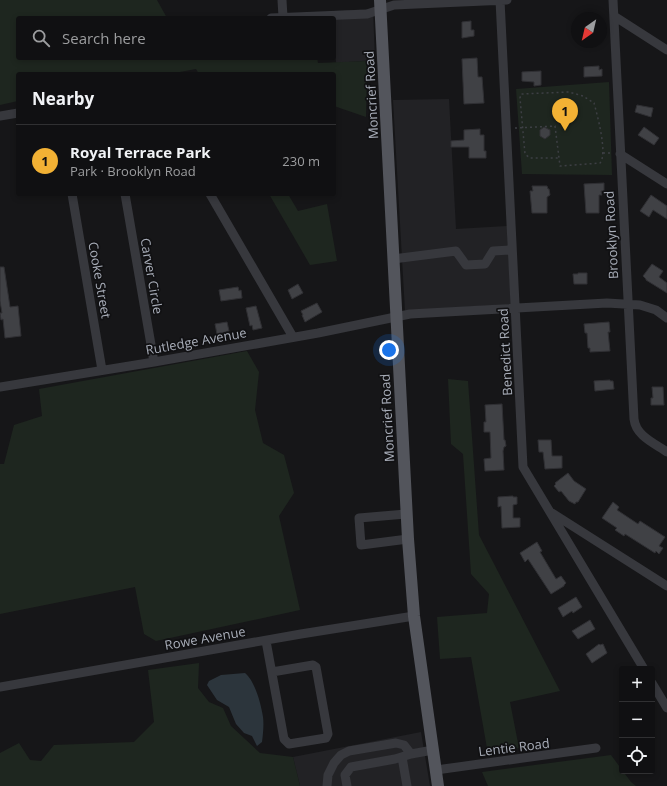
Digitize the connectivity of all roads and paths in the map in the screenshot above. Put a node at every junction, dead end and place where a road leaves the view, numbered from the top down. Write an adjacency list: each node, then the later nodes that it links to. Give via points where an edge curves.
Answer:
1 (282, 0): 6 (street)
2 (500, 0): 3 (street); 5 (street); 21 (street, Benedict Road)
3 (507, 0)
4 (613, 0): 8 (street, Brooklyn Road)
5 (381, 5): 7 (street, via 367,14); 22 (main road, Moncrief Road)
6 (283, 16)
7 (311, 16)
8 (614, 16): 9 (street); 15 (street, Brooklyn Road)
9 (667, 50)
10 (16, 113): 11 (street)
11 (0, 116)
12 (514, 128): 13 (path)
13 (523, 128): 14 (path, via 521,94 569,92 583,96 594,103); 16 (path, via 525,154 530,158); 16 (path, via 556,126)
14 (603, 153): 15 (path); 16 (path, via 600,163 560,166)
15 (617, 153): 17 (street); 23 (street, Brooklyn Road)
16 (559, 158)
17 (667, 184)
18 (72, 196): 29 (street, Cooke Street)
19 (125, 196): 28 (street, Carver Circle)
20 (211, 196): 27 (street)
21 (512, 250): 22 (street, via 493,251 485,264 466,265 456,251); 24 (street, Benedict Road)
22 (393, 259): 25 (main road, Moncrief Road)
23 (628, 303): 24 (street, Rutledge Avenue); 26 (street, Rutledge Avenue, via 648,307); 31 (street, Brooklyn Road, via 634,425 642,436)
24 (516, 308): 25 (street, Rutledge Avenue, via 410,314); 32 (street, Benedict Road, via 522,461 526,473)
25 (396, 318): 27 (street, Rutledge Avenue); 33 (main road, Moncrief Road)
26 (667, 318)
27 (293, 337): 28 (street, Rutledge Avenue)
28 (154, 362): 29 (street, Rutledge Avenue)
29 (102, 370): 30 (street, Rutledge Avenue)
30 (0, 387)
31 (667, 452)
32 (549, 511): 35 (street); 38 (street, Benedict Road)
33 (406, 514): 34 (main road, Moncrief Road); 34 (street, via 359,518 362,545)
34 (408, 539): 36 (main road, Moncrief Road)
35 (667, 586)
36 (414, 616): 37 (street, Rowe Avenue); 44 (main road, Moncrief Road)
37 (266, 641): 39 (street); 40 (street, Rowe Avenue)
38 (642, 666)
39 (272, 672): 39 (street, via 284,739 289,744 326,738 328,734 316,667 313,665)
40 (0, 687)
41 (655, 688): 42 (street)
42 (667, 708)
43 (596, 748): 46 (street, Lentie Road)
44 (433, 750): 45 (street); 46 (main road, Moncrief Road)
45 (406, 755): 47 (street, via 404,745 396,743 349,751 334,763 328,775); 48 (street, via 351,767 345,775); 49 (street)
46 (436, 770): 50 (main road, Moncrief Road)
47 (327, 786)
48 (347, 786)
49 (407, 786)
50 (438, 786)

